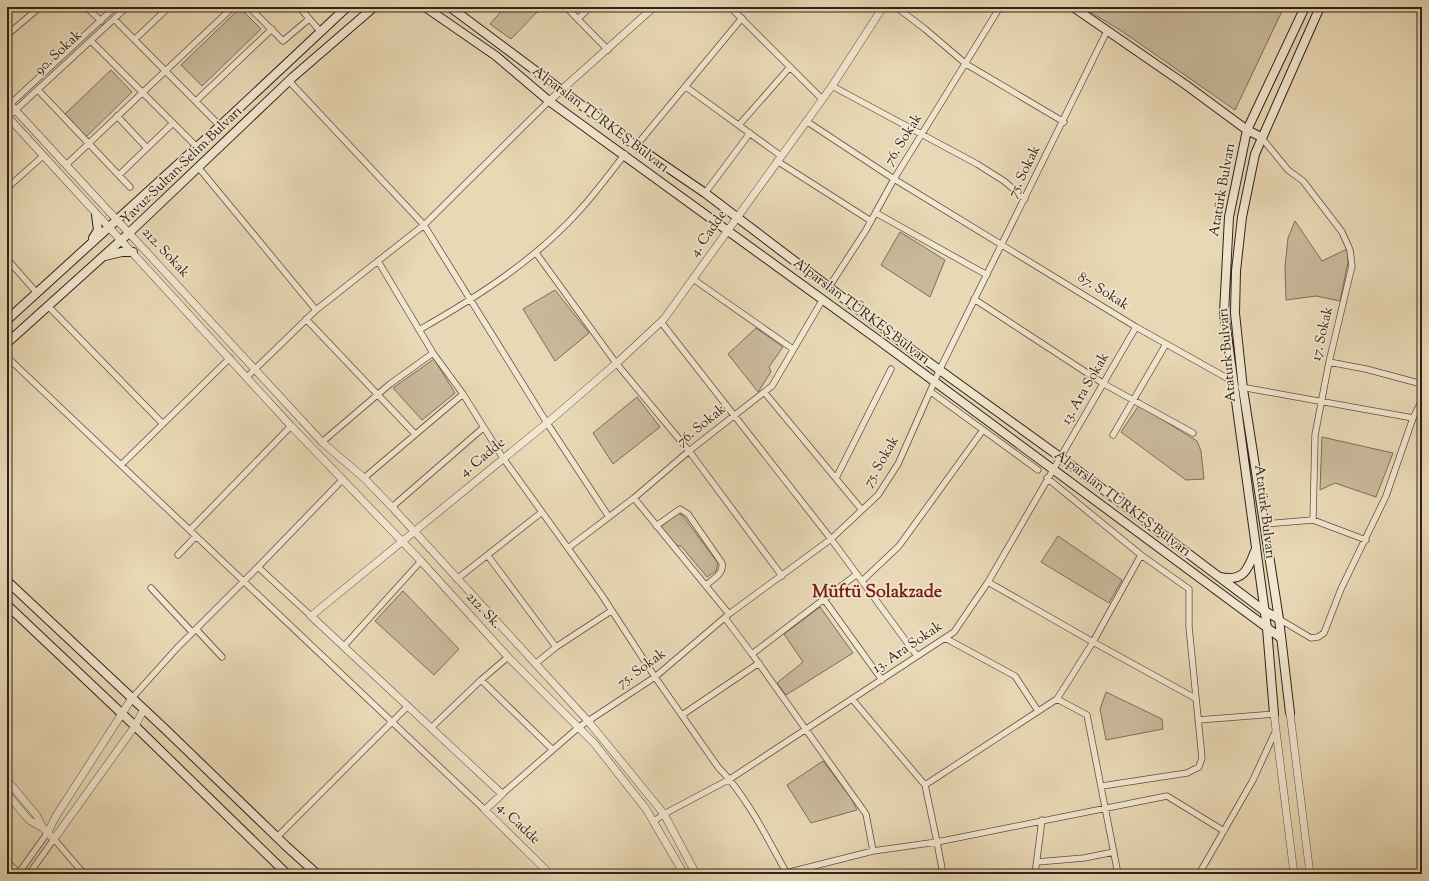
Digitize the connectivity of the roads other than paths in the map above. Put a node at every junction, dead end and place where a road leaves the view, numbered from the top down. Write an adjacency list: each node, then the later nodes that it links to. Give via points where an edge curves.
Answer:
1 (40, 7): 31 (street)
2 (86, 7): 27 (street)
3 (115, 7): 27 (street, 90. Sokak)
4 (127, 7): 24 (street, 90. Sokak)
5 (169, 7): 32 (street)
6 (233, 7): 37 (street)
7 (249, 7): 28 (street)
8 (299, 7): 25 (street)
9 (347, 7): 30 (main road, Yavuz Sultan Selim Bulvarı)
10 (374, 7): 38 (main road, Yavuz Sultan Selim Bulvarı)
11 (425, 7): 46 (main road, Alparslan TÜRKEŞ Bulvarı, via 496,56)
12 (450, 7): 42 (main road)
13 (566, 7): 26 (street)
14 (590, 7): 26 (street)
15 (654, 7): 34 (street)
16 (730, 7): 23 (street)
17 (883, 7): 39 (street, 4. Cadde)
18 (896, 7): 35 (street)
19 (1000, 7): 35 (street, 76. Sokak)
20 (1073, 7): 29 (main road)
21 (1305, 7): 55 (main road, Atatürk Bulvarı)
22 (1320, 7): 58 (main road, Ataturk Bulvarı)
23 (742, 18): 36 (street); 40 (street)
24 (114, 19): 32 (street); 33 (street, 90. Sokak)
25 (309, 19): 28 (street, via 283,41); 30 (street)
26 (578, 19): 34 (street)
27 (100, 21): 47 (street, 90. Sokak)
28 (272, 29): 45 (street)
29 (1107, 31): 51 (street, 75. Sokak); 55 (main road)
30 (320, 32): 54 (main road, Yavuz Sultan Selim Bulvarı)
31 (7, 35)
32 (135, 39): 37 (street)
33 (91, 41): 41 (street, 90. Sokak); 43 (street)
34 (608, 50): 42 (street)
35 (966, 64): 51 (street); 57 (street, 76. Sokak)
36 (790, 67): 44 (street); 53 (street)
37 (165, 71): 43 (street); 45 (street)
38 (289, 81): 67 (main road, Yavuz Sultan Selim Bulvarı); 79 (street)
39 (832, 86): 44 (street, 4. Cadde); 57 (street)
40 (686, 87): 53 (street); 60 (street)
41 (38, 90): 47 (street, 90. Sokak); 59 (street)
42 (562, 91): 46 (street); 60 (main road)
43 (142, 93): 49 (street); 52 (street)
44 (822, 99): 50 (street, 4. Cadde)
45 (196, 101): 54 (street)
46 (549, 101): 63 (main road, Alparslan TÜRKEŞ Bulvarı); 79 (street)
47 (10, 106): 48 (street, 90. Sokak); 66 (street, 212. Sokak)
48 (8, 116): 64 (street, 212. Sk.)
49 (117, 116): 59 (street); 62 (street)
50 (806, 121): 65 (street, 4. Cadde); 69 (street, 87. Sokak)
51 (1064, 122): 73 (street, 75. Sokak)
52 (173, 123): 61 (street); 62 (street)
53 (738, 125): 56 (street)
54 (220, 126): 61 (main road, Yavuz Sultan Selim Bulvarı)
55 (1247, 130): 58 (main road); 118 (main road, Atatürk Bulvarı, via 1229,217 1225,272 1224,313)
56 (750, 133): 65 (street); 72 (street)
57 (922, 135): 69 (street, 76. Sokak); 73 (street, via 991,172)
58 (1261, 137): 111 (street, 17. Sokak, via 1288,170 1303,181 1342,232 1350,250 1352,266); 121 (main road, Ataturk Bulvarı, via 1254,154 1242,217 1236,271 1235,313)
59 (89, 143): 66 (street); 68 (street)
60 (636, 146): 72 (main road)
61 (197, 147): 77 (main road, Yavuz Sultan Selim Bulvarı)
62 (147, 148): 68 (street)
63 (625, 154): 81 (main road, Alparslan TÜRKEŞ Bulvarı); 87 (street, via 579,211)
64 (43, 156): 71 (street); 75 (street, 212. Sk.)
65 (779, 159): 76 (street, 4. Cadde); 78 (street)
66 (66, 166): 77 (street, 212. Sokak)
67 (198, 167): 82 (main road, Yavuz Sultan Selim Bulvarı); 99 (street)
68 (118, 175): 70 (street)
69 (894, 179): 74 (street, 76. Sokak); 84 (street, 87. Sokak)
70 (130, 187)
71 (7, 188)
72 (705, 193): 76 (main road)
73 (1025, 198): 84 (street, 75. Sokak)
74 (876, 213): 78 (street, 76. Sokak); 91 (street)
75 (96, 215): 80 (street, 212. Sk.); 85 (main road, via 98,230)
76 (736, 218): 81 (street, 4. Cadde); 93 (main road)
77 (116, 221): 80 (main road, Yavuz Sultan Selim Bulvarı); 82 (street, 212. Sokak)
78 (871, 221): 93 (street, 76. Sokak)
79 (424, 225): 90 (street); 97 (street)
80 (108, 228): 83 (street, 212. Sk.); 85 (main road, Yavuz Sultan Selim Bulvarı)
81 (728, 229): 92 (street, 4. Cadde); 95 (main road, Alparslan TÜRKEŞ Bulvarı)
82 (130, 233): 83 (main road, Yavuz Sultan Selim Bulvarı); 113 (street, 212. Sokak)
83 (122, 240): 86 (street, 212. Sk.); 88 (main road, Yavuz Sultan Selim Bulvarı)
84 (1002, 244): 91 (street, 75. Sokak); 103 (street, 87. Sokak)
85 (90, 245): 94 (main road, Yavuz Sultan Selim Bulvarı)
86 (133, 252): 88 (main road); 110 (street, 212. Sk.)
87 (536, 253): 97 (street); 112 (street)
88 (105, 256): 98 (main road, Yavuz Sultan Selim Bulvarı)
89 (7, 259): 94 (street)
90 (378, 261): 99 (street); 104 (street)
91 (987, 275): 96 (street, 75. Sokak)
92 (693, 279): 102 (street, 4. Cadde); 107 (street)
93 (829, 286): 115 (main road)
94 (37, 293): 101 (main road, Yavuz Sultan Selim Bulvarı)
95 (823, 299): 107 (street, 76. Sokak); 117 (main road, Alparslan TÜRKEŞ Bulvarı)
96 (974, 299): 115 (street, 75. Sokak); 119 (street)
97 (470, 301): 104 (street); 131 (street)
98 (48, 306): 105 (main road, Yavuz Sultan Selim Bulvarı); 132 (street)
99 (316, 310): 100 (street)
100 (306, 319): 113 (street); 125 (street)
101 (7, 320)
102 (661, 322): 112 (street, 4. Cadde); 129 (street)
103 (1136, 327): 106 (street, 87. Sokak); 119 (street, 13. Ara Sokak)
104 (419, 330): 108 (street)
105 (7, 343)
106 (1166, 344): 118 (street, 87. Sokak); 126 (street)
107 (794, 350): 123 (street, 76. Sokak)
108 (433, 353): 124 (street); 125 (street)
109 (7, 356): 143 (street)
110 (230, 358): 116 (street, 212. Sk.); 132 (street)
111 (1329, 362): 120 (street); 128 (street, 17. Sokak)
112 (616, 363): 131 (street, 4. Cadde); 140 (street)
113 (255, 369): 116 (street); 139 (street, 212. Sokak)
114 (891, 369): 147 (street)
115 (940, 369): 117 (street, 75. Sokak); 142 (main road)
116 (247, 377): 133 (street, 212. Sk.)
117 (935, 382): 122 (street, 75. Sokak); 144 (main road, Alparslan TÜRKEŞ Bulvarı)
118 (1233, 382): 121 (street, 87. Sokak); 165 (main road, Atatürk Bulvarı)
119 (1104, 384): 126 (street); 142 (street, 13. Ara Sokak)
120 (1422, 384)
121 (1243, 389): 128 (street, 87. Sokak); 156 (main road, Ataturk Bulvarı)
122 (931, 392): 135 (street); 152 (street, 75. Sokak, via 898,464 878,495)
123 (765, 393): 129 (street, 76. Sokak); 147 (street)
124 (463, 394): 134 (street); 137 (street)
125 (378, 395): 137 (street); 139 (street)
126 (1133, 400): 136 (street); 138 (street)
127 (1422, 400): 130 (street)
128 (1321, 401): 130 (street, 87. Sokak); 155 (street, 17. Sokak, via 1315,435)
129 (734, 416): 140 (street, 76. Sokak); 161 (street)
130 (1413, 418): 162 (street, via 1386,496)
131 (547, 423): 141 (street, 4. Cadde); 154 (street)
132 (163, 424): 143 (street)
133 (291, 426): 149 (street, 212. Sk.); 158 (street)
134 (483, 428): 141 (street); 151 (street)
135 (983, 430): 145 (street); 177 (street, via 899,546)
136 (1193, 433)
137 (415, 434): 146 (street)
138 (1113, 435)
139 (322, 442): 146 (street, 212. Sokak)
140 (688, 451): 150 (street, 76. Sokak); 172 (street)
141 (503, 458): 153 (street); 159 (street, 4. Cadde)
142 (1060, 458): 144 (street, 13. Ara Sokak); 173 (main road)
143 (121, 465): 158 (street)
144 (1053, 468): 148 (street, 13. Ara Sokak); 188 (main road, Alparslan TÜRKEŞ Bulvarı)
145 (1038, 470)
146 (364, 478): 151 (street, 212. Sokak)
147 (836, 478): 152 (street)
148 (1047, 478): 167 (street); 178 (street, 13. Ara Sokak)
149 (343, 479): 163 (street, 212. Sk.); 170 (street)
150 (634, 498): 154 (street, 76. Sokak); 157 (street)
151 (392, 507): 159 (street, 212. Sokak)
152 (862, 510): 161 (street, 75. Sokak)
153 (542, 512): 164 (street); 168 (street)
154 (609, 517): 164 (street, 76. Sokak)
155 (1313, 520): 156 (street); 162 (street)
156 (1265, 524): 187 (main road, Ataturk Bulvarı)
157 (656, 526): 179 (street); 179 (street, via 680,509 688,514 722,563 721,572)
158 (190, 530): 160 (street)
159 (415, 531): 163 (street, 4. Cadde); 174 (street, 212. Sokak)
160 (196, 536): 166 (street); 176 (street)
161 (831, 539): 171 (street); 172 (street, 75. Sokak)
162 (1366, 540): 187 (street, via 1341,589 1324,633 1311,638)
163 (401, 541): 169 (street, 212. Sk.); 185 (street, 4. Cadde)
164 (568, 548): 184 (street)
165 (1256, 549): 173 (main road, via 1249,569 1243,574 1228,578); 183 (main road, Atatürk Bulvarı)
166 (178, 555)
167 (1141, 555): 192 (street); 205 (street, via 1189,589 1189,627)
168 (488, 556): 174 (street); 194 (street)
169 (421, 561): 193 (street); 198 (street, 212. Sk.)
170 (258, 567): 176 (street); 185 (street)
171 (857, 574): 177 (street); 181 (street)
172 (782, 576): 186 (street, 75. Sokak)
173 (1218, 576): 183 (main road)
174 (457, 579): 200 (street, 212. Sokak)
175 (7, 581): 204 (main road)
176 (244, 581): 189 (street); 217 (street)
177 (862, 581): 196 (street)
178 (988, 582): 190 (street, 13. Ara Sokak, via 954,632); 192 (street)
179 (706, 585): 186 (street)
180 (151, 588): 189 (street)
181 (823, 598): 195 (street); 203 (street)
182 (7, 605): 211 (main road)
183 (1263, 610): 187 (main road); 188 (main road, Atatürk Bulvarı)
184 (611, 611): 194 (street); 201 (street)
185 (311, 616): 193 (street, 4. Cadde)
186 (727, 616): 195 (street); 201 (street, 75. Sokak)
187 (1279, 619): 191 (main road, Ataturk Bulvarı)
188 (1266, 628): 191 (main road, Alparslan TÜRKEŞ Bulvarı); 213 (main road, Atatürk Bulvarı)
189 (194, 631): 197 (street); 204 (street)
190 (945, 638): 196 (street, 13. Ara Sokak); 210 (street, via 1015,676)
191 (1282, 638): 212 (main road, Ataturk Bulvarı)
192 (1092, 642): 205 (street); 207 (street)
193 (344, 646): 208 (street, 4. Cadde)
194 (556, 647): 200 (street)
195 (752, 654): 199 (street)
196 (917, 656): 203 (street, 13. Ara Sokak)
197 (222, 657)
198 (508, 657): 202 (street); 219 (street, 212. Sk.)
199 (759, 663): 214 (street); 221 (street)
200 (535, 664): 216 (street, 212. Sokak)
201 (655, 677): 214 (street); 216 (street, 75. Sokak)
202 (481, 680): 220 (street); 223 (street)
203 (882, 680): 206 (street, 13. Ara Sokak)
204 (132, 698): 209 (main road); 211 (street)
205 (1195, 698): 215 (street)
206 (852, 699): 221 (street, 13. Ara Sokak); 226 (street)
207 (1057, 699): 210 (street); 227 (street, via 1087,715)
208 (408, 706): 217 (street); 220 (street, 4. Cadde)
209 (144, 709): 218 (street); 237 (main road)
210 (1038, 711): 226 (street)
211 (122, 713): 218 (main road); 235 (street)
212 (1290, 713): 258 (street)
213 (1274, 714): 215 (street); 222 (street)
214 (682, 715): 224 (street, via 718,767)
215 (1198, 720): 227 (street, via 1202,758 1199,767 1187,773)
216 (588, 721): 219 (street, 75. Sokak); 232 (street, 212. Sokak)
217 (392, 722): 231 (street); 237 (street)
218 (135, 726): 238 (street); 248 (main road)
219 (579, 727): 223 (street, 75. Sokak); 234 (street, 212. Sk.)
220 (431, 728): 229 (street, 4. Cadde)
221 (806, 729): 224 (street, 13. Ara Sokak); 240 (street, via 866,814)
222 (1276, 730): 236 (street, via 1253,780); 257 (street)
223 (552, 749): 229 (street, 75. Sokak)
224 (730, 779): 232 (street, 13. Ara Sokak); 244 (street)
225 (7, 780): 235 (street)
226 (925, 785): 239 (street)
227 (1102, 786): 230 (street)
228 (7, 794): 235 (street, via 29,820)
229 (502, 794): 231 (street, 4. Cadde)
230 (1107, 808): 233 (street); 236 (street, via 1167,796); 241 (street)
231 (485, 810): 250 (street, 4. Cadde)
232 (664, 814): 234 (street, 13. Ara Sokak); 252 (street, 212. Sokak)
233 (1042, 820): 239 (street); 243 (street)
234 (654, 821): 251 (street, 212. Sk.)
235 (46, 830): 238 (street); 245 (street)
236 (1224, 831): 256 (street)
237 (277, 837): 249 (main road)
238 (54, 839): 246 (street); 247 (street)
239 (937, 842): 240 (street); 253 (street)
240 (873, 851): 244 (street)
241 (1114, 852): 243 (street, via 1076,859); 255 (street)
242 (7, 862): 245 (street)
243 (1037, 862): 254 (street)
244 (786, 873)
245 (19, 874)
246 (29, 874)
247 (84, 874)
248 (287, 874)
249 (317, 874)
250 (550, 874)
251 (682, 874)
252 (696, 874)
253 (943, 874)
254 (1035, 874)
255 (1118, 874)
256 (1199, 874)
257 (1294, 874)
258 (1310, 874)

